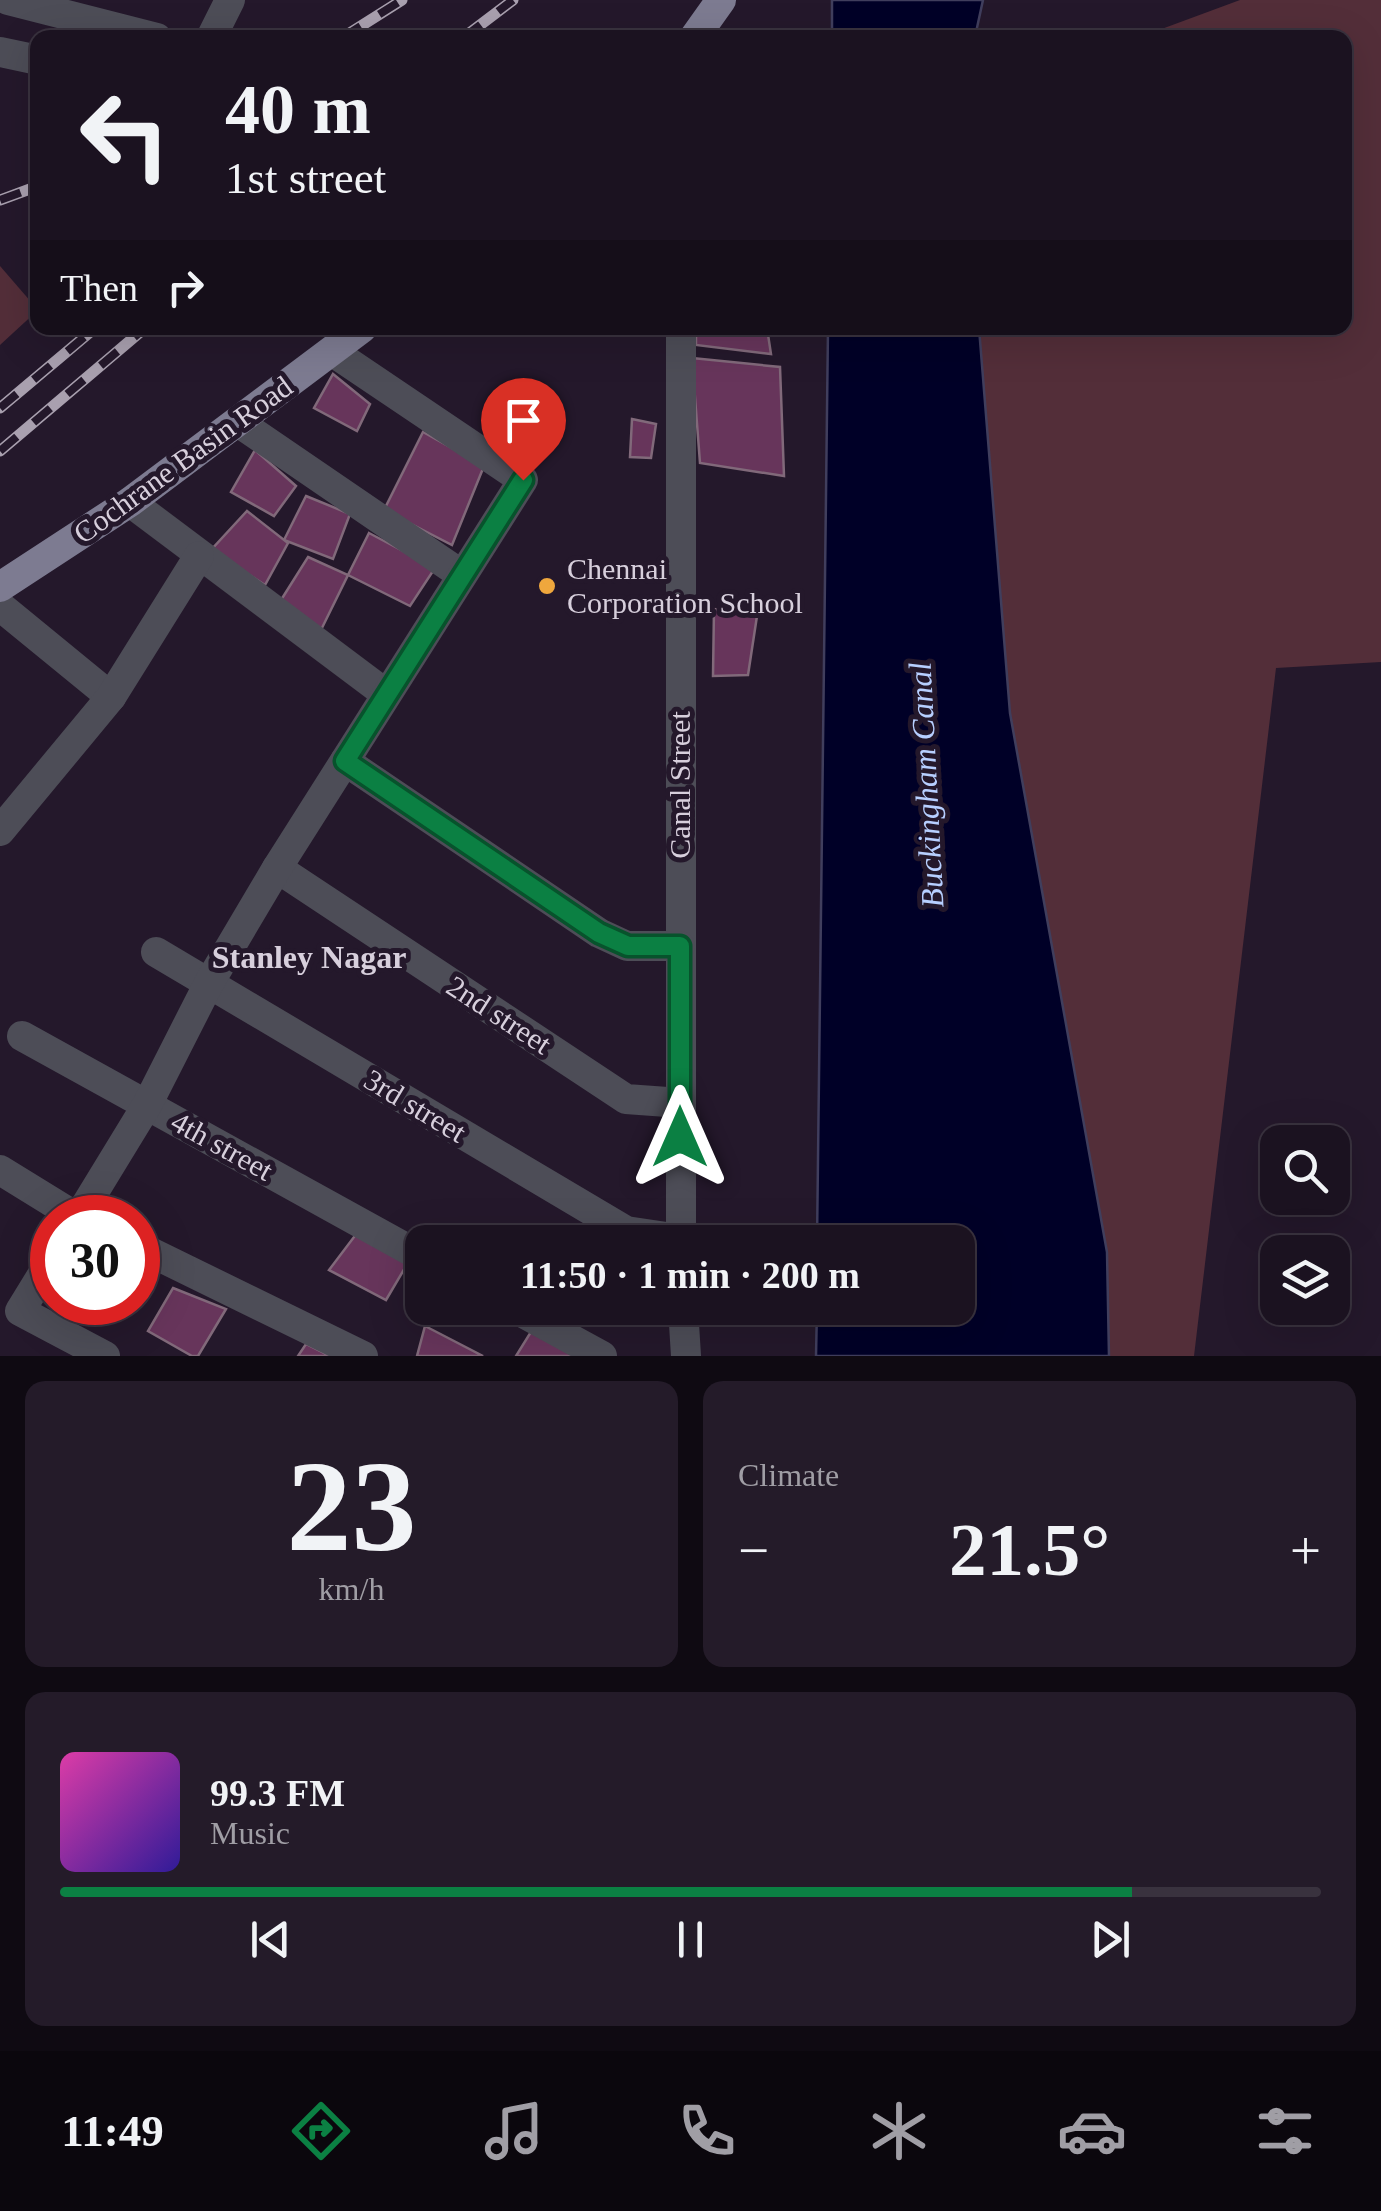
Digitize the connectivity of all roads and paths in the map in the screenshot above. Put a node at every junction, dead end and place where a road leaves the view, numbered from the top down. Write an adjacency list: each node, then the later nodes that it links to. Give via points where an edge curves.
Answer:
1 (8, 0): 4 (street)
2 (230, 0): 5 (street)
3 (721, 0): 6 (main road)
4 (125, 30)
5 (215, 30)
6 (700, 30)
7 (0, 52): 8 (street)
8 (30, 58)
9 (354, 335): 11 (main road, Cochrane Basin Road)
10 (680, 335): 23 (street, Canal Street)
11 (333, 352): 12 (main road, Cochrane Basin Road); 15 (street, via 523,480)
12 (238, 422): 13 (main road, Cochrane Basin Road); 15 (street)
13 (130, 502): 14 (street); 16 (main road, Cochrane Basin Road)
14 (199, 556): 18 (street); 19 (street)
15 (462, 576): 18 (street)
16 (0, 587)
17 (0, 606): 19 (street)
18 (386, 694): 20 (street)
19 (111, 697): 21 (street)
20 (345, 761): 22 (street); 23 (street, via 599,933 628,946)
21 (0, 831)
22 (277, 868): 25 (street); 27 (street, 2nd street, via 626,1099)
23 (680, 946): 27 (street, Canal Street)
24 (156, 952): 25 (street, 3rd street)
25 (208, 984): 28 (street); 32 (street, 3rd street)
26 (22, 1036): 28 (street, 4th street)
27 (680, 1102): 33 (street, Canal Street)
28 (148, 1105): 31 (street); 34 (street, 4th street)
29 (0, 1170): 30 (street)
30 (41, 1195)
31 (92, 1195)
32 (616, 1225)
33 (680, 1225)
34 (405, 1248)
35 (160, 1257): 42 (street)
36 (30, 1294): 37 (street, via 20,1311)
37 (30, 1316)
38 (46, 1325): 41 (street)
39 (545, 1325): 43 (street)
40 (685, 1325): 44 (street)
41 (105, 1356)
42 (363, 1356)
43 (602, 1356)
44 (686, 1356)

